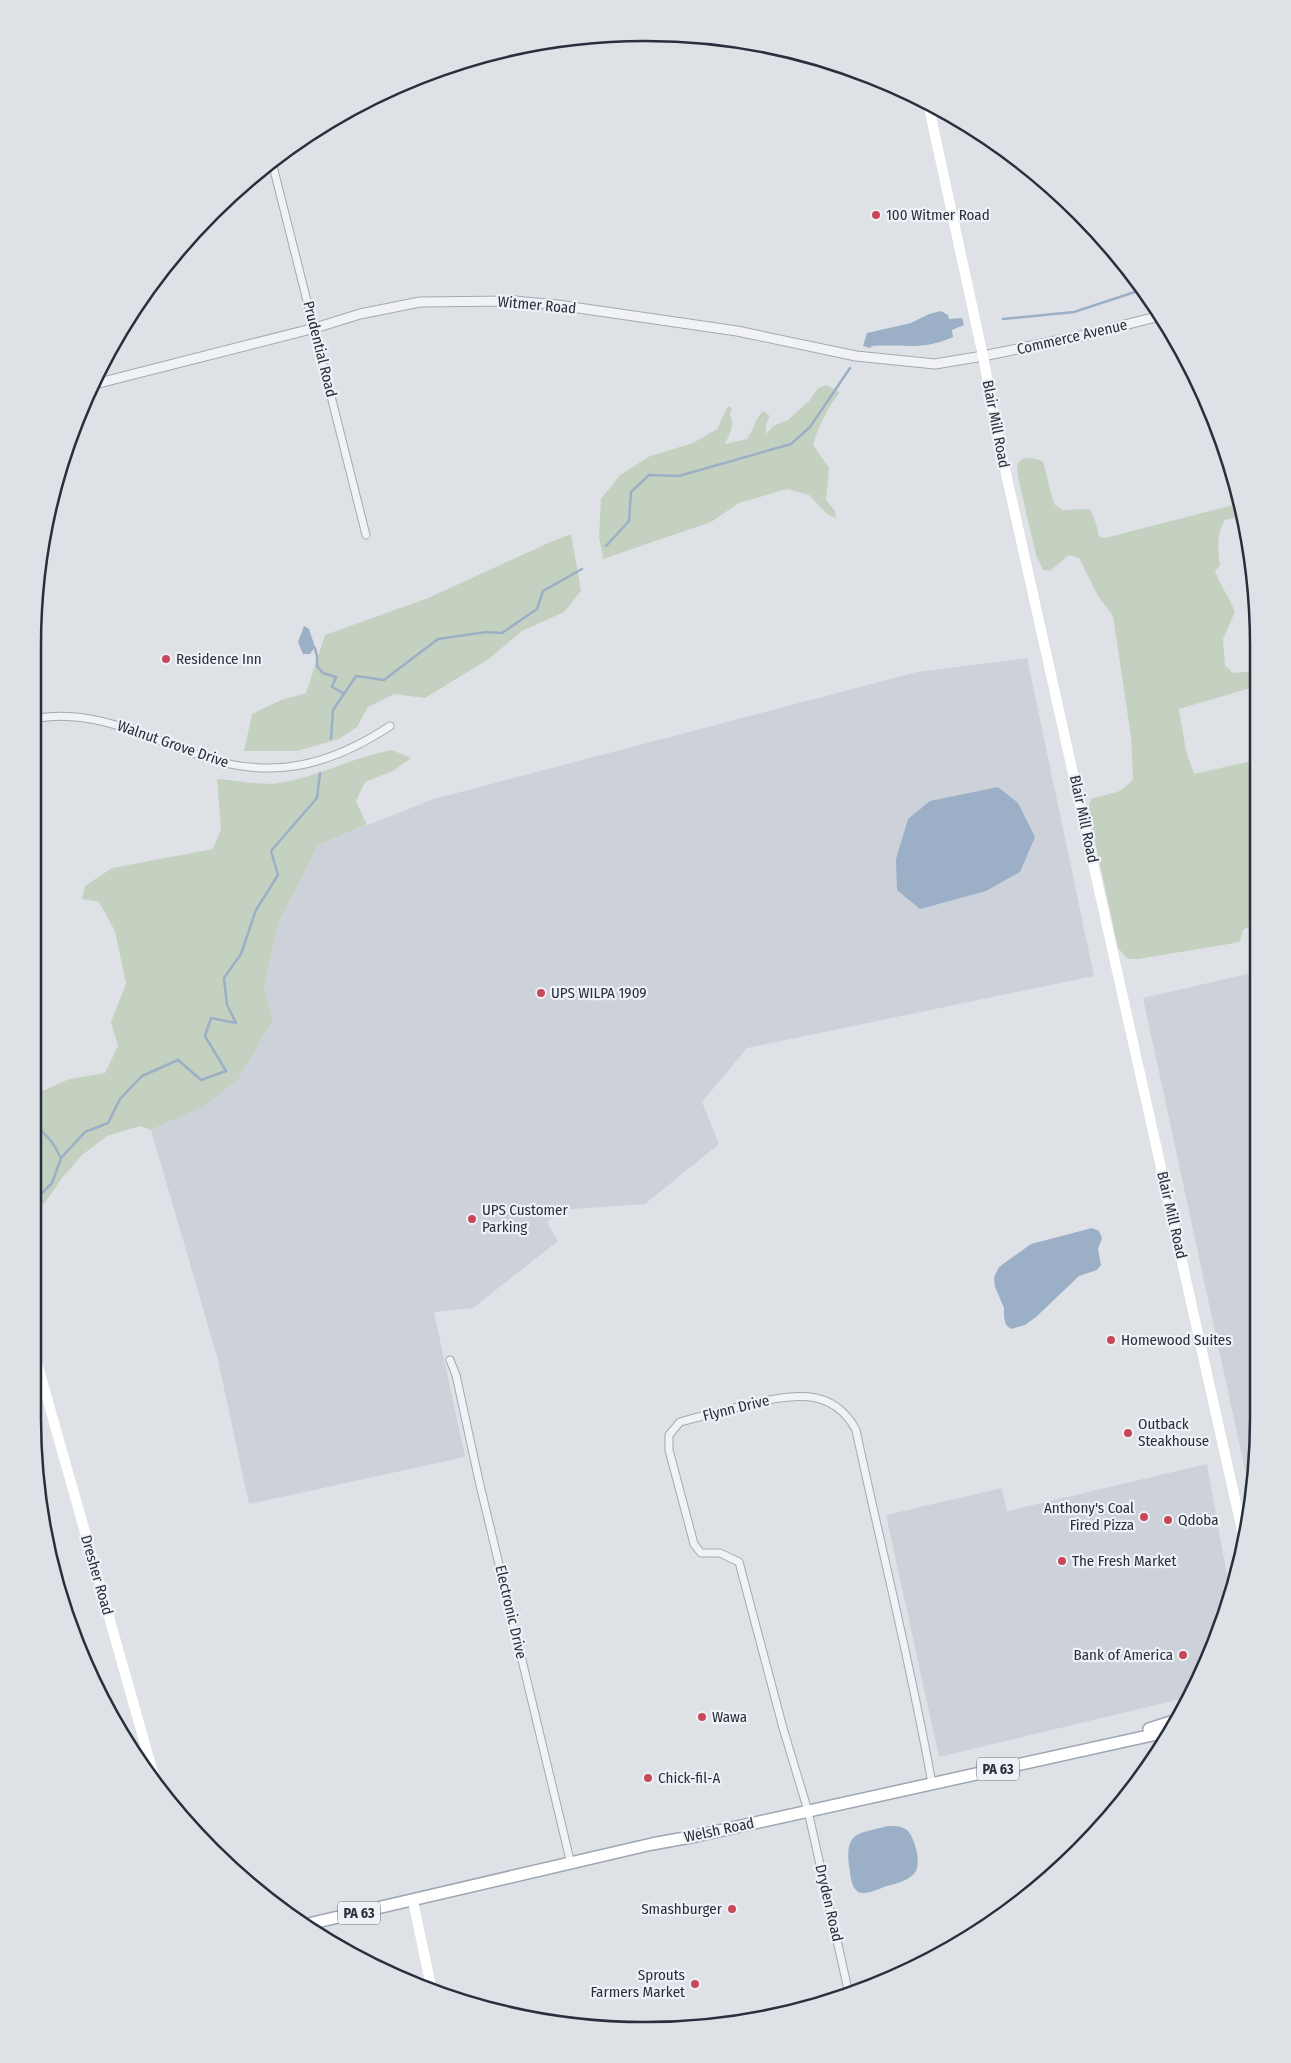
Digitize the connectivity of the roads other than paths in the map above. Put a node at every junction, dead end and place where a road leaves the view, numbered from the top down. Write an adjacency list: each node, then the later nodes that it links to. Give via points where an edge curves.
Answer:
1 (930, 113): 5 (main road, Blair Mill Road)
2 (274, 169): 4 (street, Prudential Road)
3 (1153, 318): 5 (street, Commerce Avenue)
4 (315, 328): 5 (street, Witmer Road, via 360,314 420,302 514,301 737,330 856,356 934,364); 6 (street, Witmer Road); 7 (street, Prudential Road)
5 (983, 356): 12 (main road, Blair Mill Road, via 999,442)
6 (102, 382)
7 (366, 535)
8 (41, 718): 9 (street, Walnut Grove Drive, via 62,716 102,720 213,760 269,768 289,768 346,752)
9 (390, 726)
10 (450, 1360): 19 (street, Electronic Drive)
11 (41, 1377): 16 (main road, Dresher Road)
12 (1240, 1523)
13 (1167, 1723): 15 (main road, Welsh Road / PA 63, via 1153,1726)
14 (1161, 1733): 15 (main road, Welsh Road / PA 63)
15 (1135, 1738): 17 (main road, Welsh Road / PA 63)
16 (150, 1763)
17 (932, 1784): 18 (main road, Welsh Road / PA 63); 18 (street, Flynn Drive, via 919,1707 856,1430 845,1415 827,1401 800,1396 779,1398 680,1422 669,1435 669,1450 694,1544 701,1553 720,1553 739,1562)
18 (808, 1811): 19 (main road, Welsh Road / PA 63); 23 (street, Dryden Road)
19 (571, 1864): 20 (main road, Welsh Road / PA 63)
20 (413, 1901): 21 (main road, Welsh Road / PA 63); 22 (main road)
21 (314, 1923)
22 (430, 1982)
23 (847, 1987)

